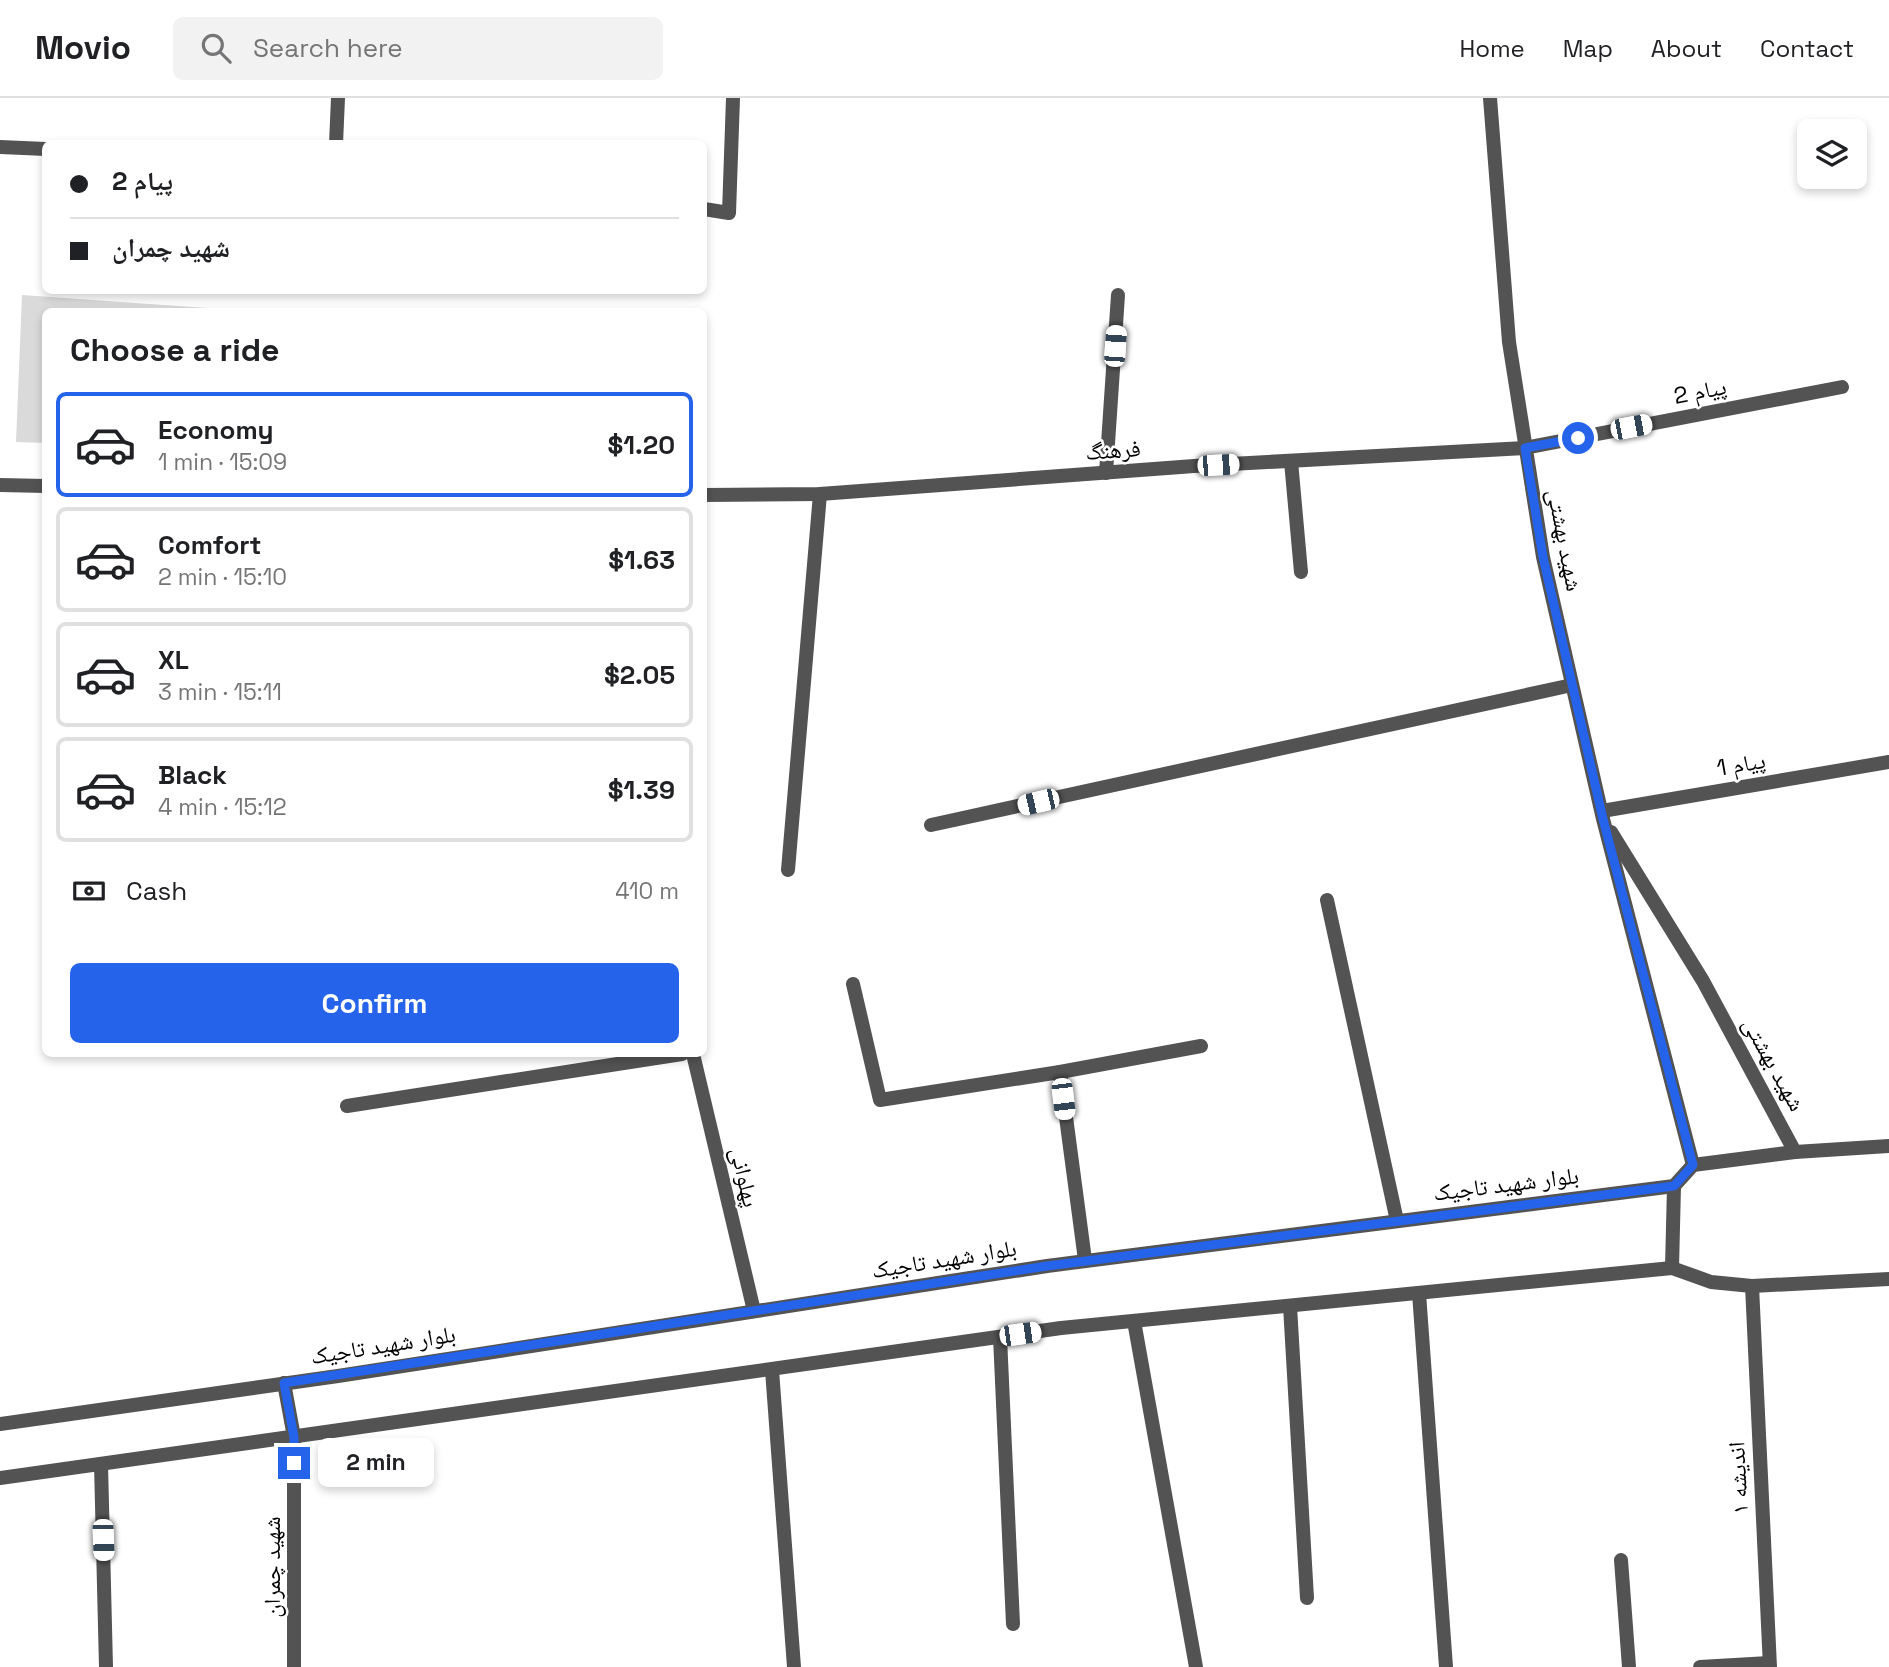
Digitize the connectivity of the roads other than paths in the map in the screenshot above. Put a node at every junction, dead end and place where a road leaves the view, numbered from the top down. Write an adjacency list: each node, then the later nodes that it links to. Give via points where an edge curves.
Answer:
1 (338, 98): 4 (street)
2 (733, 98): 7 (street, via 729,213)
3 (1490, 98): 10 (street, شهید بهشتی, via 1509,342)
4 (337, 140)
5 (0, 147): 6 (street)
6 (42, 149)
7 (707, 209)
8 (1118, 295): 12 (street)
9 (1842, 387): 10 (street, پیام 2)
10 (1525, 448): 11 (street, فرهنگ); 18 (street, شهید بهشتی, via 1543,557)
11 (1291, 461): 12 (street, فرهنگ); 17 (street)
12 (1106, 473): 15 (street, فرهنگ)
13 (0, 485): 14 (street)
14 (42, 486)
15 (820, 494): 16 (street, فرهنگ); 22 (street)
16 (707, 495)
17 (1301, 572)
18 (1572, 685): 20 (street, شهید بهشتی); 21 (street)
19 (1889, 762): 20 (street, پیام 1)
20 (1602, 815): 31 (street, شهید بهشتی, via 1703,981); 32 (street, شهید بهشتی)
21 (931, 825)
22 (788, 870)
23 (1327, 900): 34 (street)
24 (853, 984): 28 (street, via 880,1100)
25 (1201, 1046): 28 (street)
26 (663, 1057): 29 (street)
27 (694, 1057): 41 (street, پهلوانی)
28 (1060, 1072): 35 (street)
29 (347, 1106)
30 (1889, 1146): 31 (street)
31 (1795, 1152): 32 (street)
32 (1693, 1165): 33 (street)
33 (1674, 1186): 34 (street, بلوار شهید تاجیک); 36 (street)
34 (1397, 1221): 35 (street, بلوار شهید تاجیک)
35 (1085, 1260): 41 (street, بلوار شهید تاجیک)
36 (1672, 1268): 38 (street, via 1711,1282); 39 (street)
37 (1889, 1279): 38 (street)
38 (1752, 1286): 53 (street, اندیشه ۱)
39 (1419, 1293): 40 (street); 58 (street)
40 (1290, 1306): 42 (street); 51 (street)
41 (754, 1311): 45 (street, بلوار شهید تاجیک)
42 (1134, 1321): 43 (street); 57 (street)
43 (1000, 1337): 44 (street); 52 (street)
44 (772, 1370): 47 (street); 56 (street)
45 (284, 1383): 46 (street, بلوار شهید تاجیک); 47 (street, شهید چمران)
46 (0, 1424)
47 (294, 1437): 48 (street); 55 (street, شهید چمران)
48 (101, 1464): 49 (street); 54 (street)
49 (0, 1478)
50 (1621, 1560): 59 (street)
51 (1307, 1598)
52 (1013, 1624)
53 (1770, 1665): 60 (street)
54 (106, 1667)
55 (294, 1667)
56 (794, 1667)
57 (1196, 1667)
58 (1446, 1667)
59 (1629, 1667)
60 (1700, 1667)

